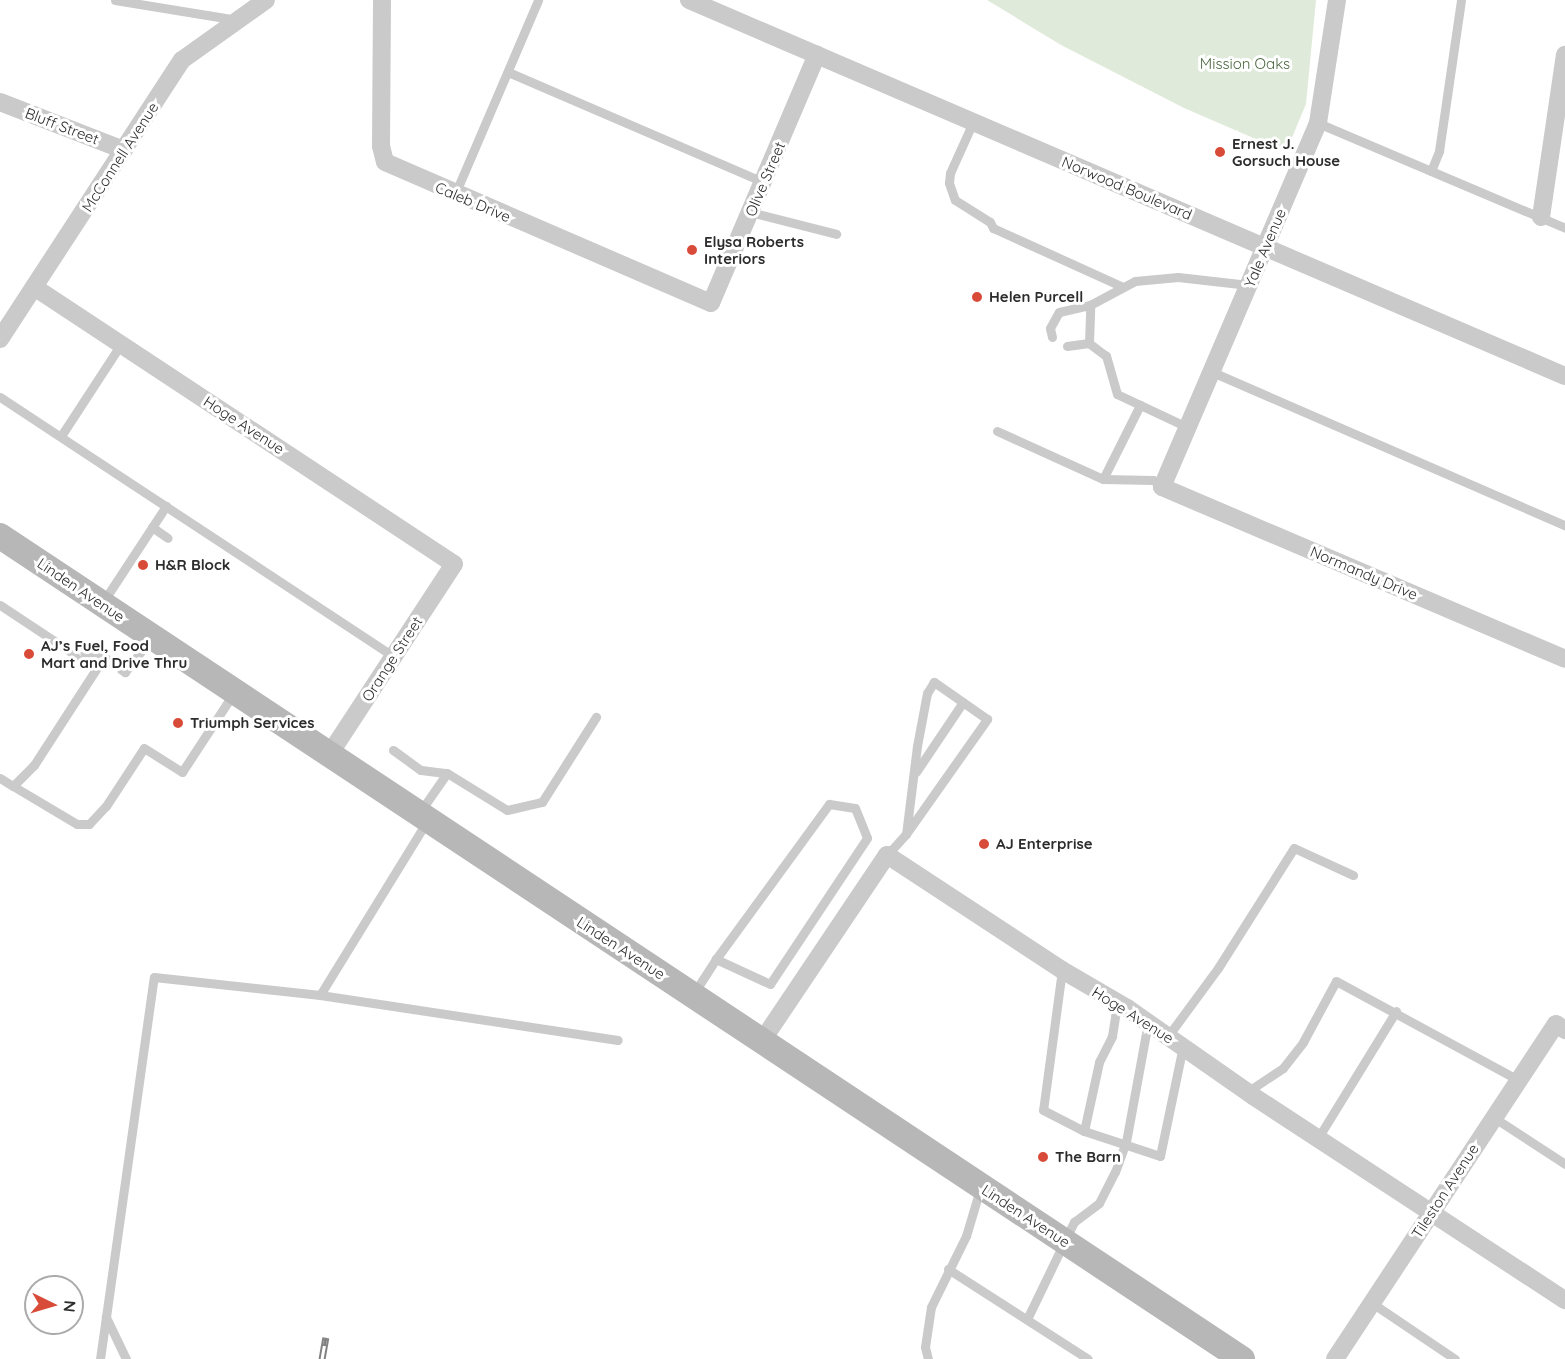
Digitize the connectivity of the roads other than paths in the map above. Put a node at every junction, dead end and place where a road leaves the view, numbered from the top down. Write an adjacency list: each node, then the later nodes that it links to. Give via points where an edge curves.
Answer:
1 (116, 0): 8 (lane)
2 (266, 0): 8 (street, McConnell Avenue)
3 (382, 0): 19 (street, Caleb Drive, via 381,146 385,162)
4 (538, 0): 11 (lane)
5 (689, 0): 9 (street, Norwood Boulevard)
6 (1337, 0): 15 (street, Yale Avenue)
7 (1461, 0): 17 (lane, via 1439,151)
8 (238, 20): 16 (street, McConnell Avenue, via 182,60)
9 (817, 55): 14 (street, Norwood Boulevard); 18 (street, Olive Street)
10 (1565, 55): 13 (street)
11 (508, 72): 18 (lane); 19 (lane)
12 (0, 102): 16 (street, Bluff Street)
13 (1561, 114): 21 (street)
14 (974, 122): 24 (street, Norwood Boulevard); 25 (lane, via 950,174 948,183 955,200 990,222 993,228)
15 (1318, 123): 17 (lane); 24 (street, Yale Avenue)
16 (124, 150): 27 (street, McConnell Avenue)
17 (1431, 171): 21 (lane)
18 (763, 182): 20 (street, Olive Street)
19 (455, 194): 28 (street, Caleb Drive)
20 (750, 212): 23 (lane); 28 (street, Olive Street)
21 (1541, 217): 22 (lane)
22 (1565, 228)
23 (836, 234)
24 (1265, 248): 26 (street, Yale Avenue); 36 (street, Norwood Boulevard)
25 (1121, 285): 26 (lane, via 1178,277); 29 (lane)
26 (1249, 285): 35 (street, Yale Avenue)
27 (34, 287): 31 (street, McConnell Avenue); 33 (street, Hoge Avenue)
28 (711, 303)
29 (1090, 305): 30 (lane, via 1059,312 1050,328); 32 (lane)
30 (1052, 337)
31 (0, 339)
32 (1089, 343): 34 (lane); 38 (lane, via 1106,356 1117,394)
33 (121, 344): 41 (lane); 49 (street, Hoge Avenue)
34 (1067, 346)
35 (1210, 371): 39 (street, Yale Avenue); 45 (lane)
36 (1565, 376)
37 (0, 397): 41 (lane)
38 (1140, 405): 39 (lane); 42 (lane)
39 (1187, 427): 43 (street, Yale Avenue)
40 (997, 431): 42 (lane)
41 (61, 436): 44 (lane)
42 (1103, 479): 43 (lane, via 1153,480)
43 (1162, 487): 55 (street, Normandy Drive)
44 (166, 506): 46 (lane); 53 (lane)
45 (1565, 525)
46 (152, 527): 48 (lane); 51 (lane)
47 (0, 536): 51 (street, Linden Avenue)
48 (168, 538)
49 (454, 564): 53 (street, Orange Street)
50 (0, 604): 54 (lane, via 11,617 77,656)
51 (102, 604): 52 (street, Linden Avenue)
52 (152, 637): 54 (lane, via 124,672); 56 (street, Linden Avenue)
53 (393, 656): 60 (street, Orange Street)
54 (104, 657): 64 (lane, via 34,765)
55 (1565, 659)
56 (234, 692): 60 (street, Linden Avenue); 64 (lane, via 182,772 144,748 106,806 89,824 78,824)
57 (963, 702): 62 (lane); 62 (lane, via 934,682 927,693); 66 (lane, via 987,719)
58 (596, 717): 61 (lane, via 542,802 507,810)
59 (393, 750): 61 (lane, via 421,770)
60 (329, 755): 65 (street, Linden Avenue)
61 (447, 773): 65 (lane)
62 (915, 773): 66 (lane)
63 (0, 778): 64 (lane)
64 (14, 786)
65 (423, 817): 71 (lane); 72 (street, Linden Avenue)
66 (906, 834): 67 (lane)
67 (887, 855): 70 (street, Hoge Avenue); 78 (street)
68 (1353, 875): 79 (lane, via 1294,848)
69 (716, 959): 69 (lane, via 829,804 855,808 867,838 770,984); 72 (lane)
70 (1062, 970): 73 (street, Hoge Avenue); 83 (lane, via 1043,1110)
71 (320, 995): 77 (lane); 93 (lane, via 154,977)
72 (693, 995): 78 (street, Linden Avenue)
73 (1117, 1004): 75 (street, Hoge Avenue); 83 (lane, via 1112,1036 1099,1062)
74 (1396, 1011): 80 (lane); 81 (lane, via 1336,981 1303,1042 1283,1068); 84 (lane)
75 (1149, 1022): 79 (street, Hoge Avenue); 85 (lane)
76 (1561, 1027): 80 (street, Tileston Avenue)
77 (618, 1040)
78 (762, 1041): 87 (street, Linden Avenue)
79 (1175, 1041): 81 (street, Hoge Avenue); 85 (lane, via 1160,1156)
80 (1518, 1080): 82 (street, Tileston Avenue)
81 (1248, 1092): 84 (street, Hoge Avenue)
82 (1493, 1117): 86 (lane); 88 (street, Tileston Avenue)
83 (1084, 1131): 85 (lane)
84 (1318, 1138): 88 (street, Hoge Avenue)
85 (1126, 1143): 89 (lane, via 1099,1203 1074,1222)
86 (1565, 1164)
87 (981, 1187): 89 (street, Linden Avenue); 90 (lane, via 966,1236)
88 (1432, 1210): 91 (street, Hoge Avenue); 92 (street, Tileston Avenue)
89 (1065, 1242): 94 (lane); 99 (street, Linden Avenue)
90 (948, 1269): 94 (lane); 97 (lane, via 930,1307 925,1347)
91 (1565, 1300)
92 (1372, 1303): 100 (street, Tileston Avenue); 101 (lane)
93 (106, 1317): 95 (lane); 96 (lane)
94 (1028, 1317): 98 (lane)
95 (100, 1359)
96 (126, 1359)
97 (928, 1359)
98 (1088, 1359)
99 (1242, 1359)
100 (1335, 1359)
101 (1455, 1359)

